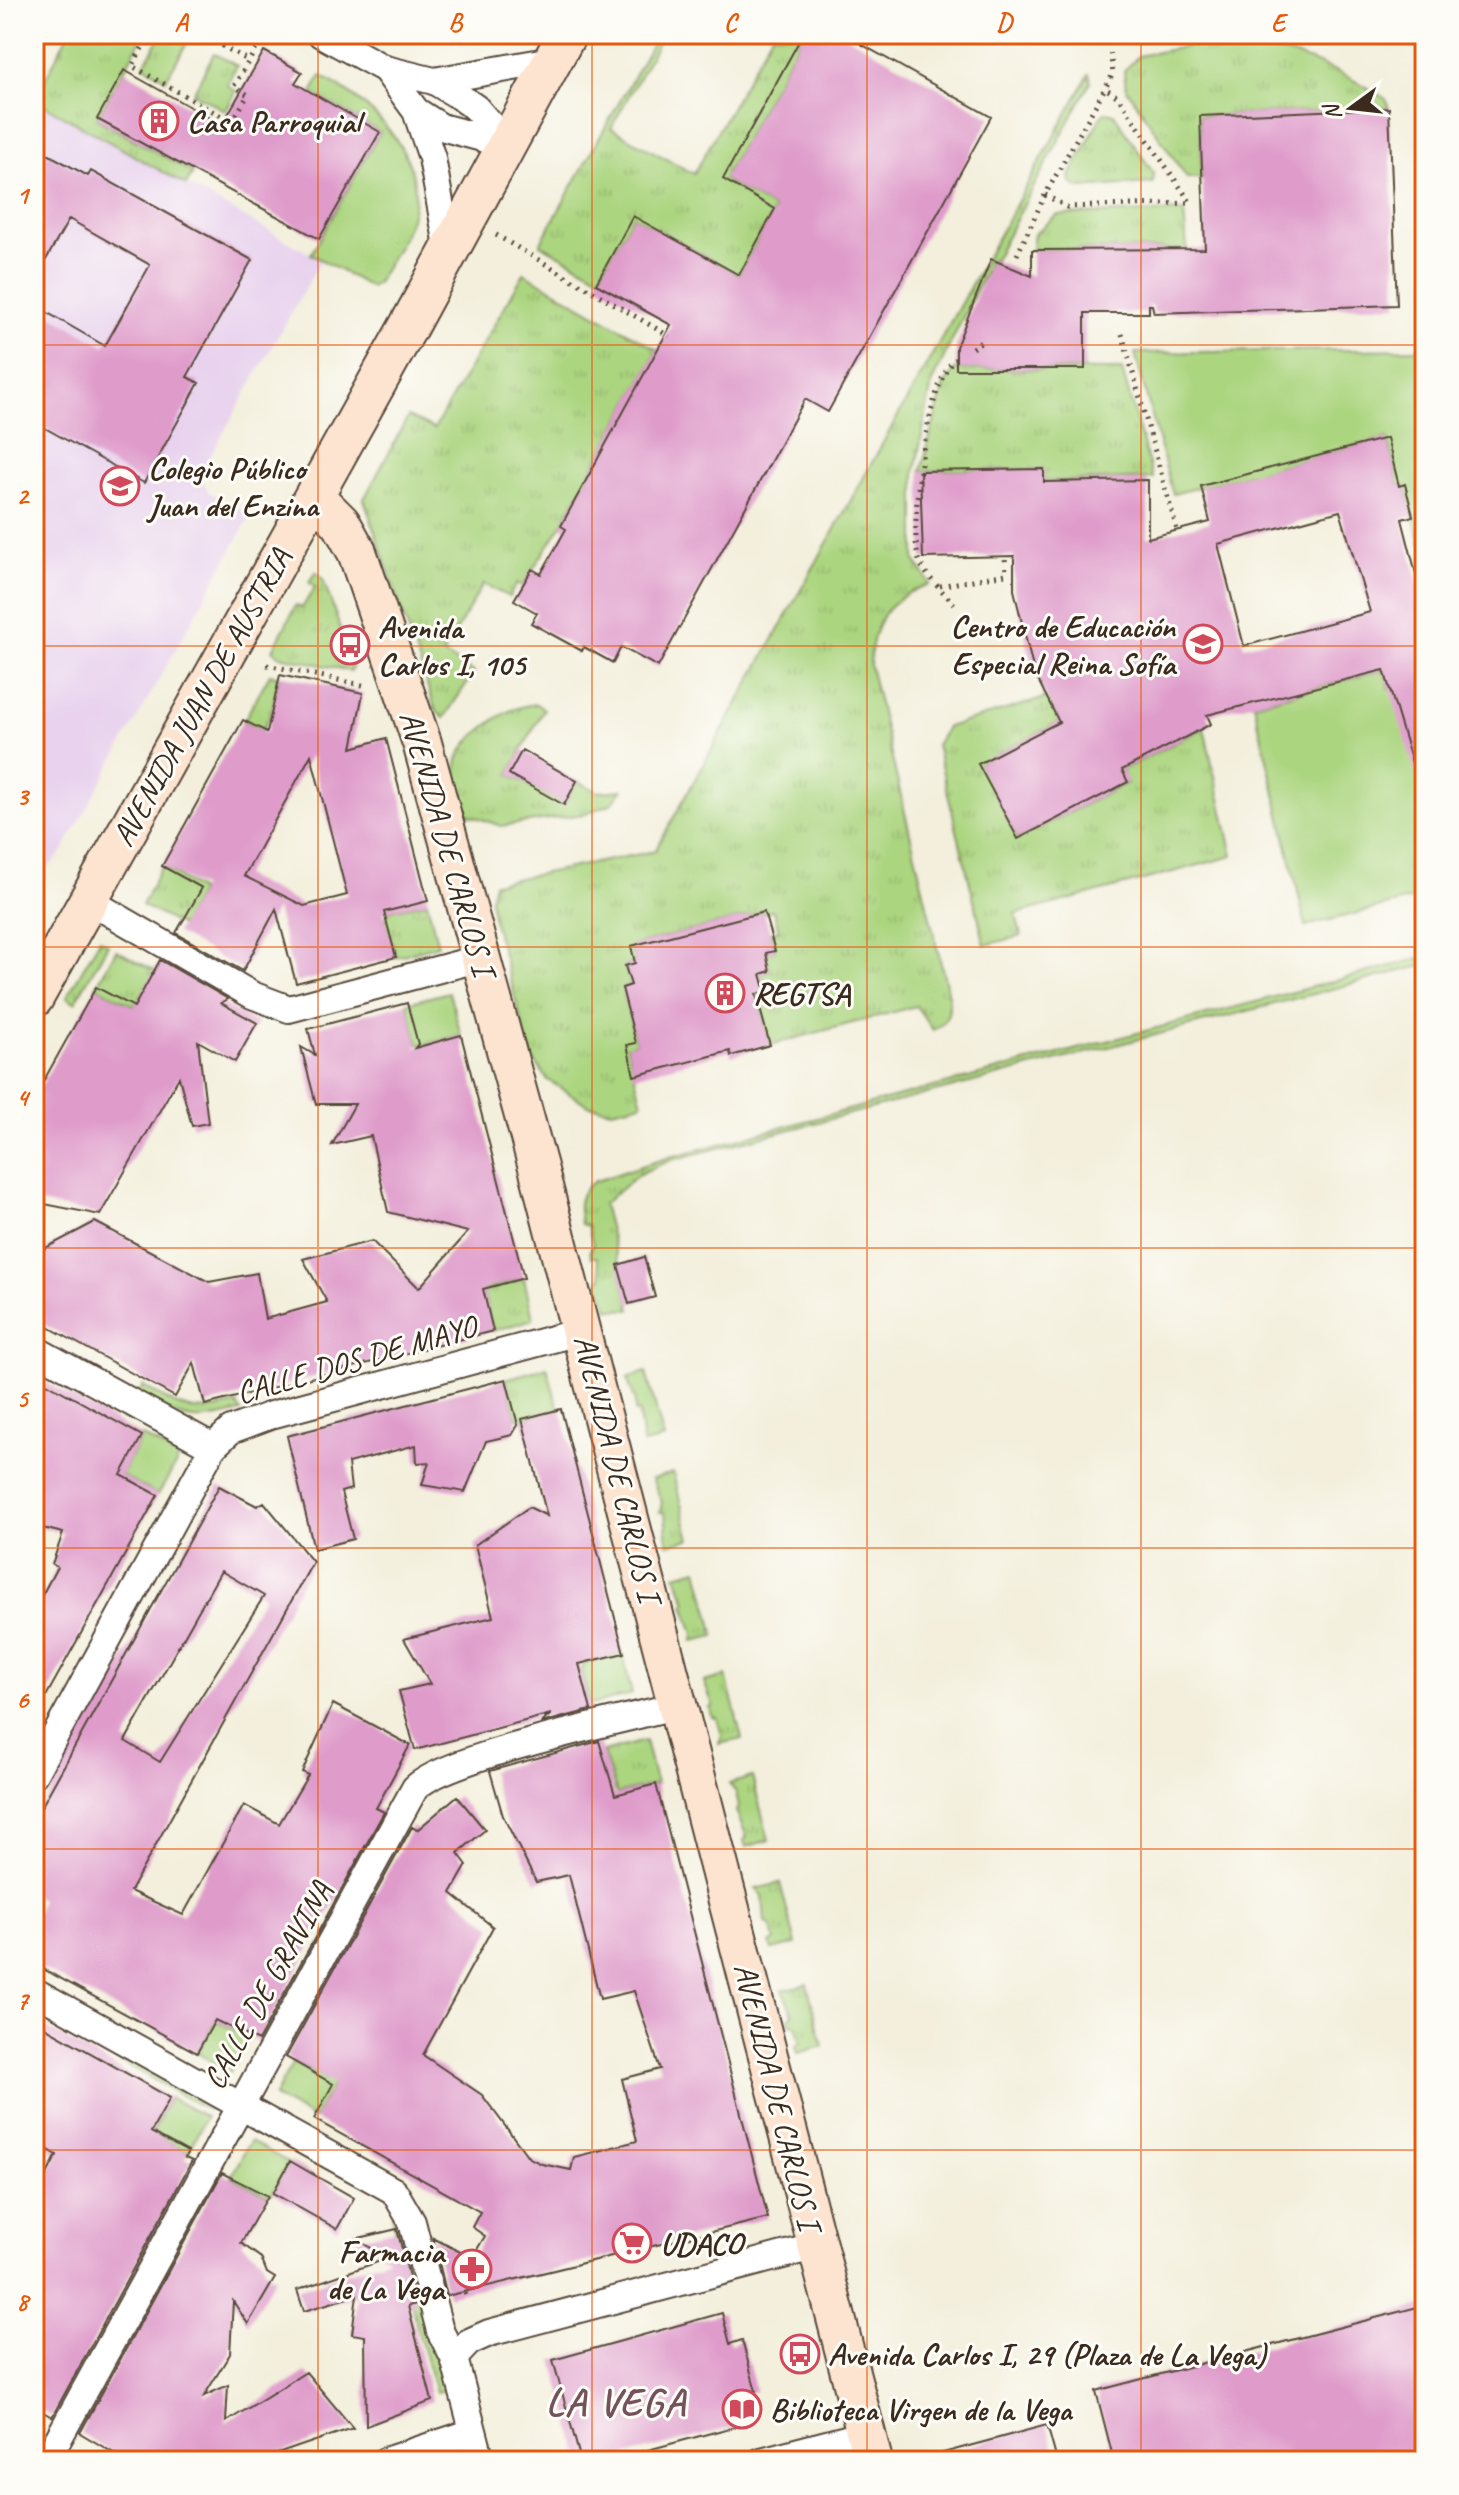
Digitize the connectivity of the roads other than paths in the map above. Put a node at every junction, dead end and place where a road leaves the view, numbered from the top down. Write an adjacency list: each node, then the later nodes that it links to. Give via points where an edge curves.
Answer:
1 (321, 34): 3 (street)
2 (560, 47): 4 (street); 6 (main road, AVENIDA JUAN DE AUSTRIA)
3 (385, 69): 4 (street); 5 (street)
4 (434, 81): 6 (street, via 476,108)
5 (416, 111): 6 (street, via 441,127); 7 (street, via 432,158)
6 (508, 145): 7 (main road, AVENIDA JUAN DE AUSTRIA)
7 (449, 252): 8 (main road, AVENIDA JUAN DE AUSTRIA)
8 (314, 496): 9 (main road, AVENIDA JUAN DE AUSTRIA); 10 (main road, AVENIDA DE CARLOS I, via 341,523 357,552 422,743)
9 (88, 900): 10 (street, via 252,995 289,1009); 11 (main road, AVENIDA JUAN DE AUSTRIA)
10 (481, 958): 12 (main road, AVENIDA DE CARLOS I)
11 (40, 975)
12 (582, 1331): 14 (street, CALLE DOS DE MAYO, via 271,1415 231,1430); 15 (main road, AVENIDA DE CARLOS I)
13 (34, 1349): 14 (street, CALLE DOS DE MAYO)
14 (213, 1447): 16 (street)
15 (679, 1705): 18 (street, CALLE DE GRAVINA, via 425,1778); 19 (main road, AVENIDA DE CARLOS I)
16 (34, 1774)
17 (34, 1991): 18 (street)
18 (239, 2105): 20 (street, via 394,2191 412,2222 440,2331); 23 (street, CALLE DE GRAVINA, via 55,2445)
19 (817, 2246): 20 (street, via 489,2333 469,2342); 22 (main road, AVENIDA DE CARLOS I)
20 (454, 2358): 21 (street)
21 (473, 2432): 24 (street); 25 (street)
22 (869, 2448): 26 (street)
23 (53, 2461)
24 (385, 2461)
25 (481, 2461)
26 (761, 2461)

